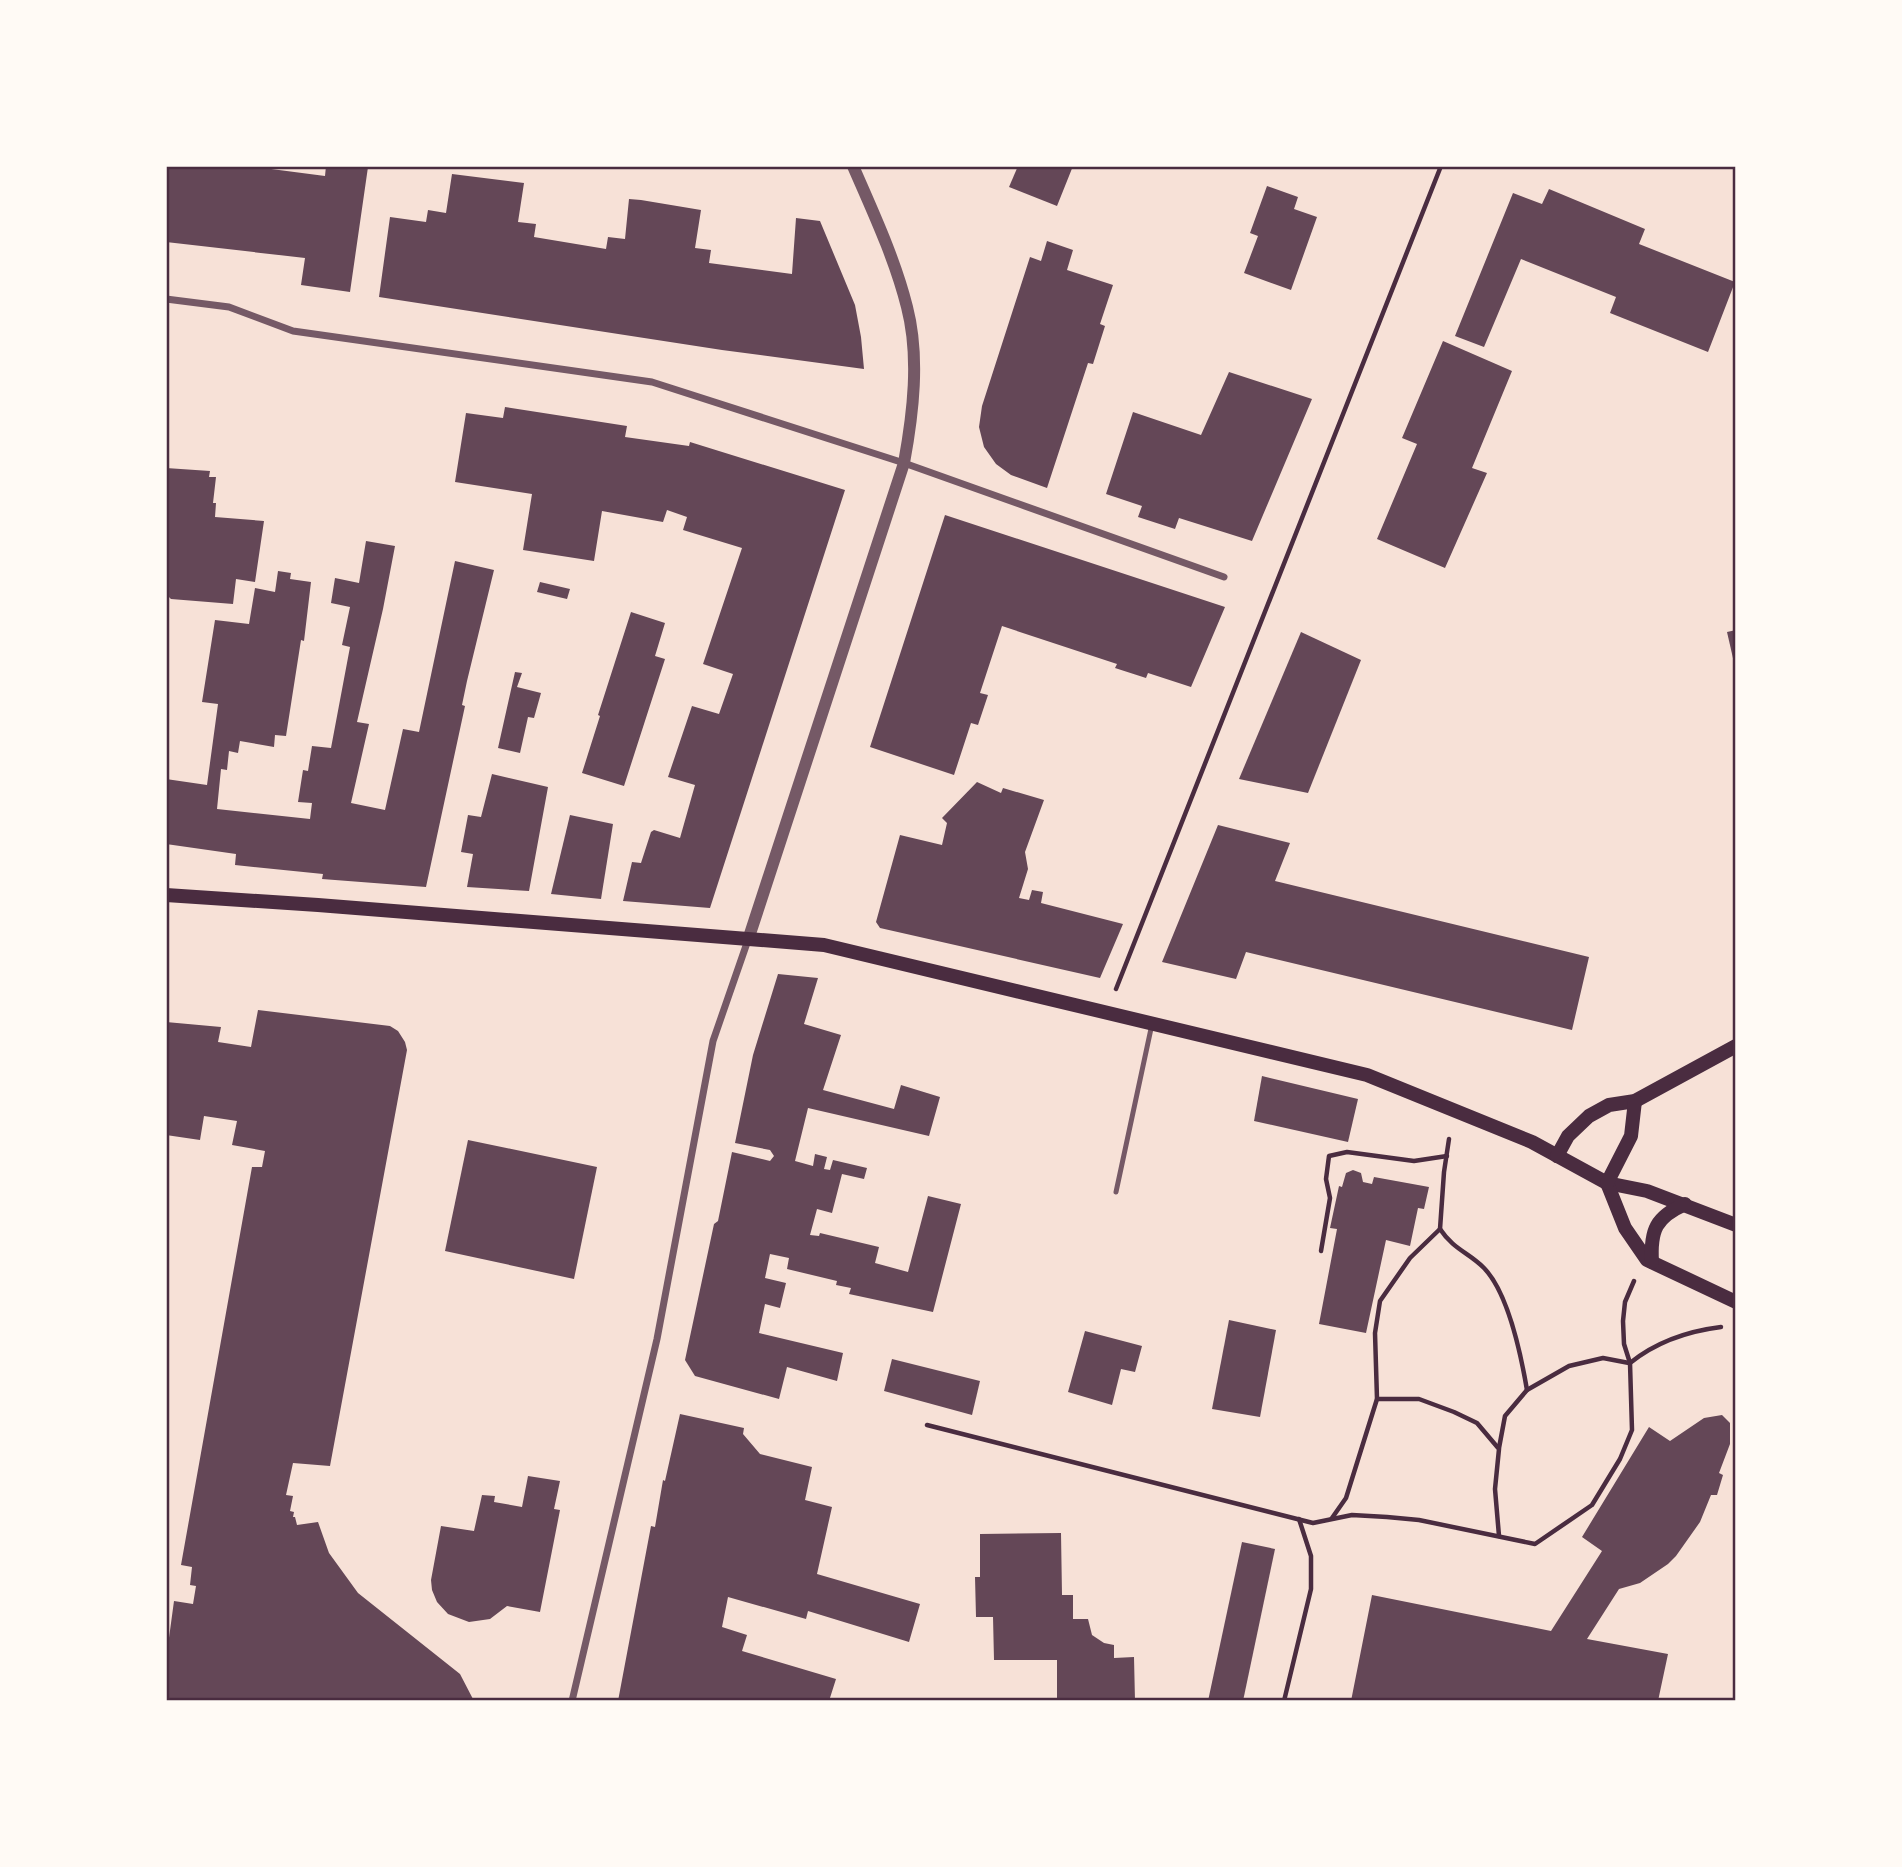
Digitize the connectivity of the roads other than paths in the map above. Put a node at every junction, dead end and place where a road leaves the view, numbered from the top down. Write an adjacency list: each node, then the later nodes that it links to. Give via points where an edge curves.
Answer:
1 (853, 166): 3 (street, via 908,310 914,368)
2 (166, 299): 3 (street, via 229,307 293,331 652,382)
3 (904, 463): 4 (street); 6 (street)
4 (1224, 577)
5 (166, 895): 6 (main road)
6 (748, 940): 7 (main road, via 824,946); 17 (street, via 713,1041 657,1339)
7 (1152, 1024): 10 (main road, via 1367,1075); 12 (lane)
8 (1736, 1046): 9 (main road)
9 (1635, 1101): 10 (main road, via 1609,1105 1589,1116 1568,1136); 11 (main road, via 1631,1136)
10 (1557, 1156): 11 (main road)
11 (1607, 1183): 13 (main road); 15 (main road, via 1625,1228)
12 (1116, 1192)
13 (1685, 1204): 14 (main road); 15 (main road, via 1666,1213 1656,1226 1650,1242)
14 (1736, 1225)
15 (1652, 1262): 16 (main road)
16 (1736, 1302)
17 (572, 1701)

